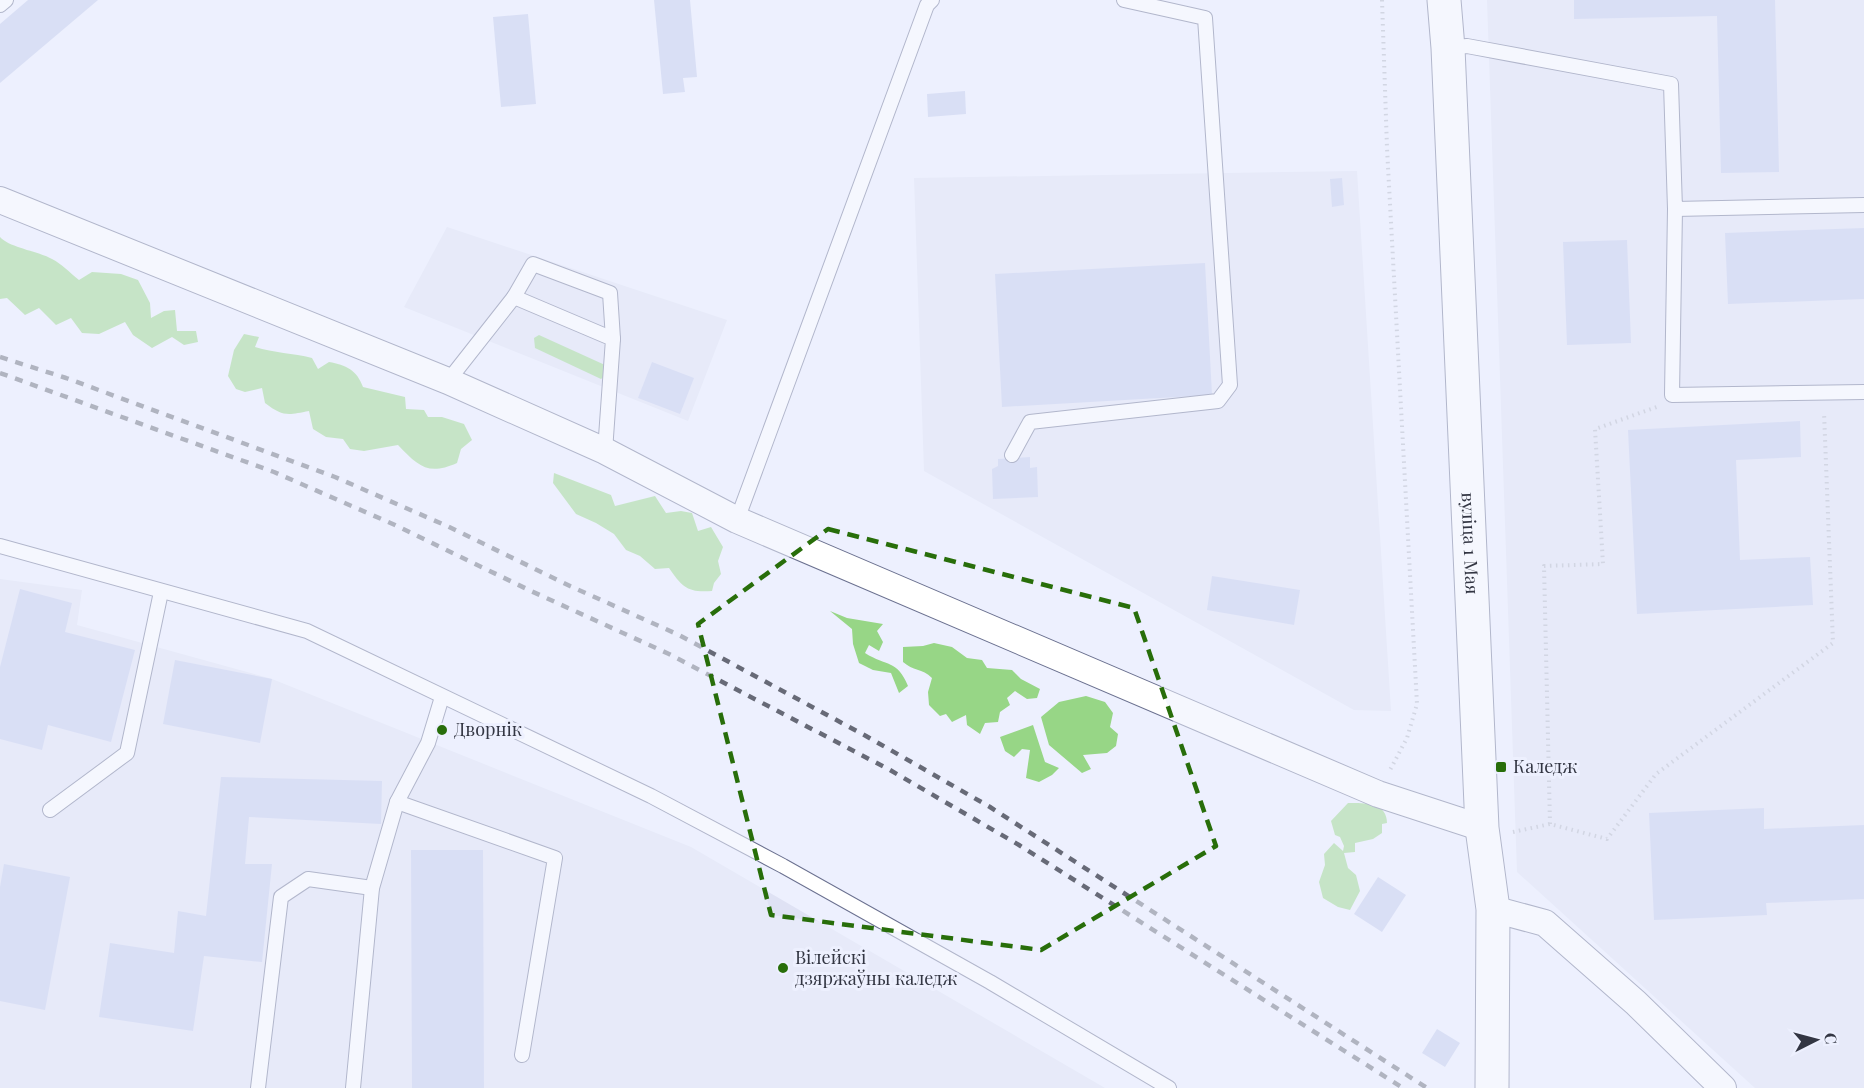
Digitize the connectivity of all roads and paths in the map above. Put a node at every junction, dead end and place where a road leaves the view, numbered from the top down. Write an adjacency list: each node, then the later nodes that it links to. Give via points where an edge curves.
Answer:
1 (6, 0): 6 (lane)
2 (932, 0): 19 (lane)
3 (1124, 0): 18 (lane, via 1205,18 1230,385 1218,401 1030,422)
4 (1382, 0): 23 (path, via 1417,704 1407,738)
5 (1444, 0): 7 (main road, вуліца 1 Мая)
6 (0, 5)
7 (1448, 48): 10 (lane, via 1467,46 1671,84); 27 (main road, вуліца 1 Мая)
8 (0, 200): 13 (street)
9 (1864, 205): 10 (lane)
10 (1675, 209): 16 (lane)
11 (514, 297): 12 (lane); 12 (lane, via 533,264 610,293); 13 (lane)
12 (613, 339): 17 (lane)
13 (448, 381): 17 (street)
14 (1864, 392): 15 (lane)
15 (1823, 393): 16 (lane); 26 (path, via 1833,643 1656,774 1607,839)
16 (1672, 395): 26 (path, via 1656,408 1595,429 1602,564 1544,566)
17 (605, 451): 19 (street)
18 (1012, 455)
19 (737, 520): 23 (street)
20 (0, 546): 21 (lane)
21 (161, 592): 22 (lane, via 307,631); 25 (lane, via 127,753)
22 (442, 697): 24 (lane, via 428,744); 33 (lane, via 651,796 783,866)
23 (1378, 794): 27 (street)
24 (397, 802): 28 (lane); 30 (lane, via 555,858)
25 (50, 810)
26 (1550, 825): 27 (path)
27 (1493, 831): 29 (main road, вуліца 1 Мая)
28 (372, 888): 31 (lane, via 308,879 281,897); 32 (lane)
29 (1493, 909): 34 (main road, вуліца 1 Мая); 35 (street, via 1545,923)
30 (522, 1055)
31 (258, 1088)
32 (353, 1088)
33 (1168, 1088)
34 (1492, 1088)
35 (1722, 1088)

